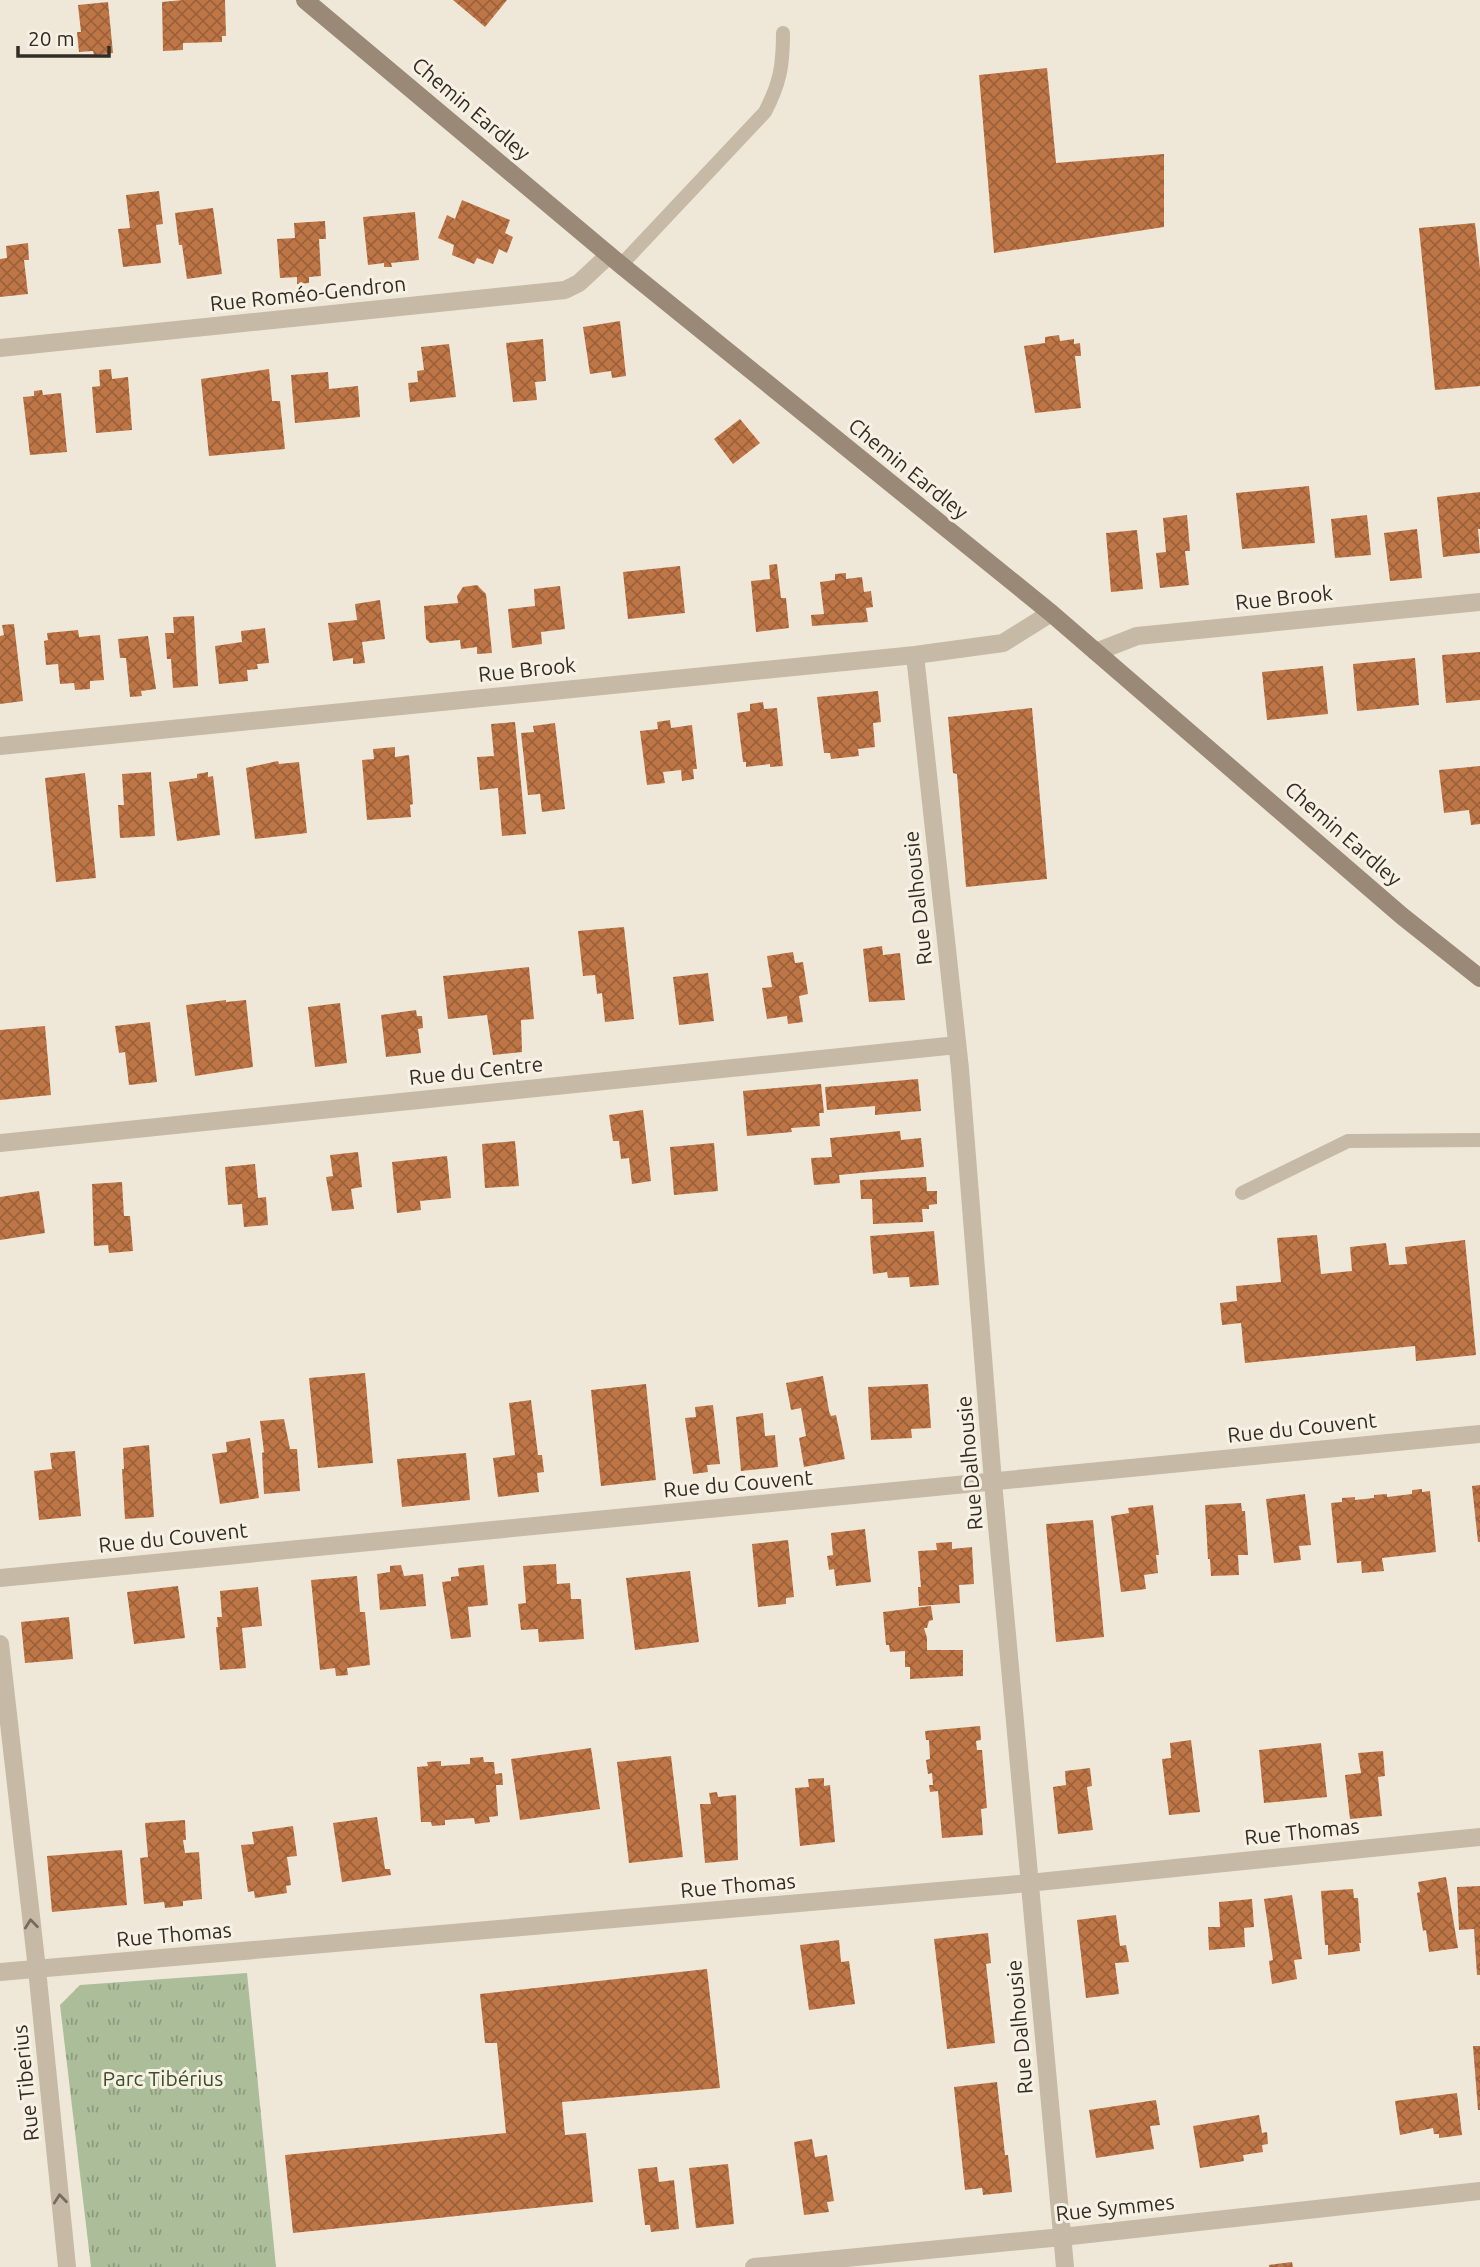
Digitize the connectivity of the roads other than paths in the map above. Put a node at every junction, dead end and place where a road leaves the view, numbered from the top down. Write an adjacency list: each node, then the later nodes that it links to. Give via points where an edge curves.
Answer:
1 (305, 0): 3 (main road, Chemin Eardley)
2 (783, 33): 3 (lane, via 783,65 765,112)
3 (615, 260): 4 (street, Rue Roméo-Gendron, via 565,290); 6 (main road, Chemin Eardley)
4 (0, 348)
5 (1480, 602): 7 (street, Rue Brook, via 1137,636)
6 (1051, 613): 7 (main road, Chemin Eardley); 8 (street, Rue Brook, via 1003,643)
7 (1096, 652): 10 (main road, Chemin Eardley)
8 (915, 655): 9 (street, Rue Brook); 11 (street, Rue Dalhousie)
9 (0, 746)
10 (1480, 978)
11 (957, 1045): 13 (street, Rue du Centre); 16 (street, Rue Dalhousie)
12 (1480, 1140): 14 (lane, via 1349,1141)
13 (0, 1143)
14 (1242, 1193)
15 (1480, 1434): 16 (street, Rue du Couvent)
16 (993, 1482): 17 (street, Rue du Couvent); 20 (street, Rue Dalhousie)
17 (0, 1578)
18 (0, 1644): 21 (street, Rue Tiberius, one-way to 18)
19 (1480, 1837): 20 (street, Rue Thomas)
20 (1030, 1883): 21 (street, Rue Thomas); 24 (street, Rue Dalhousie)
21 (37, 1969): 22 (street, Rue Thomas); 25 (street, Rue Tiberius, one-way to 21)
22 (0, 1972)
23 (1480, 2191): 24 (street, Rue Symmes)
24 (1062, 2237): 26 (street, Rue Symmes); 27 (street, Rue Dalhousie)
25 (67, 2267)
26 (754, 2267)
27 (1065, 2267)

